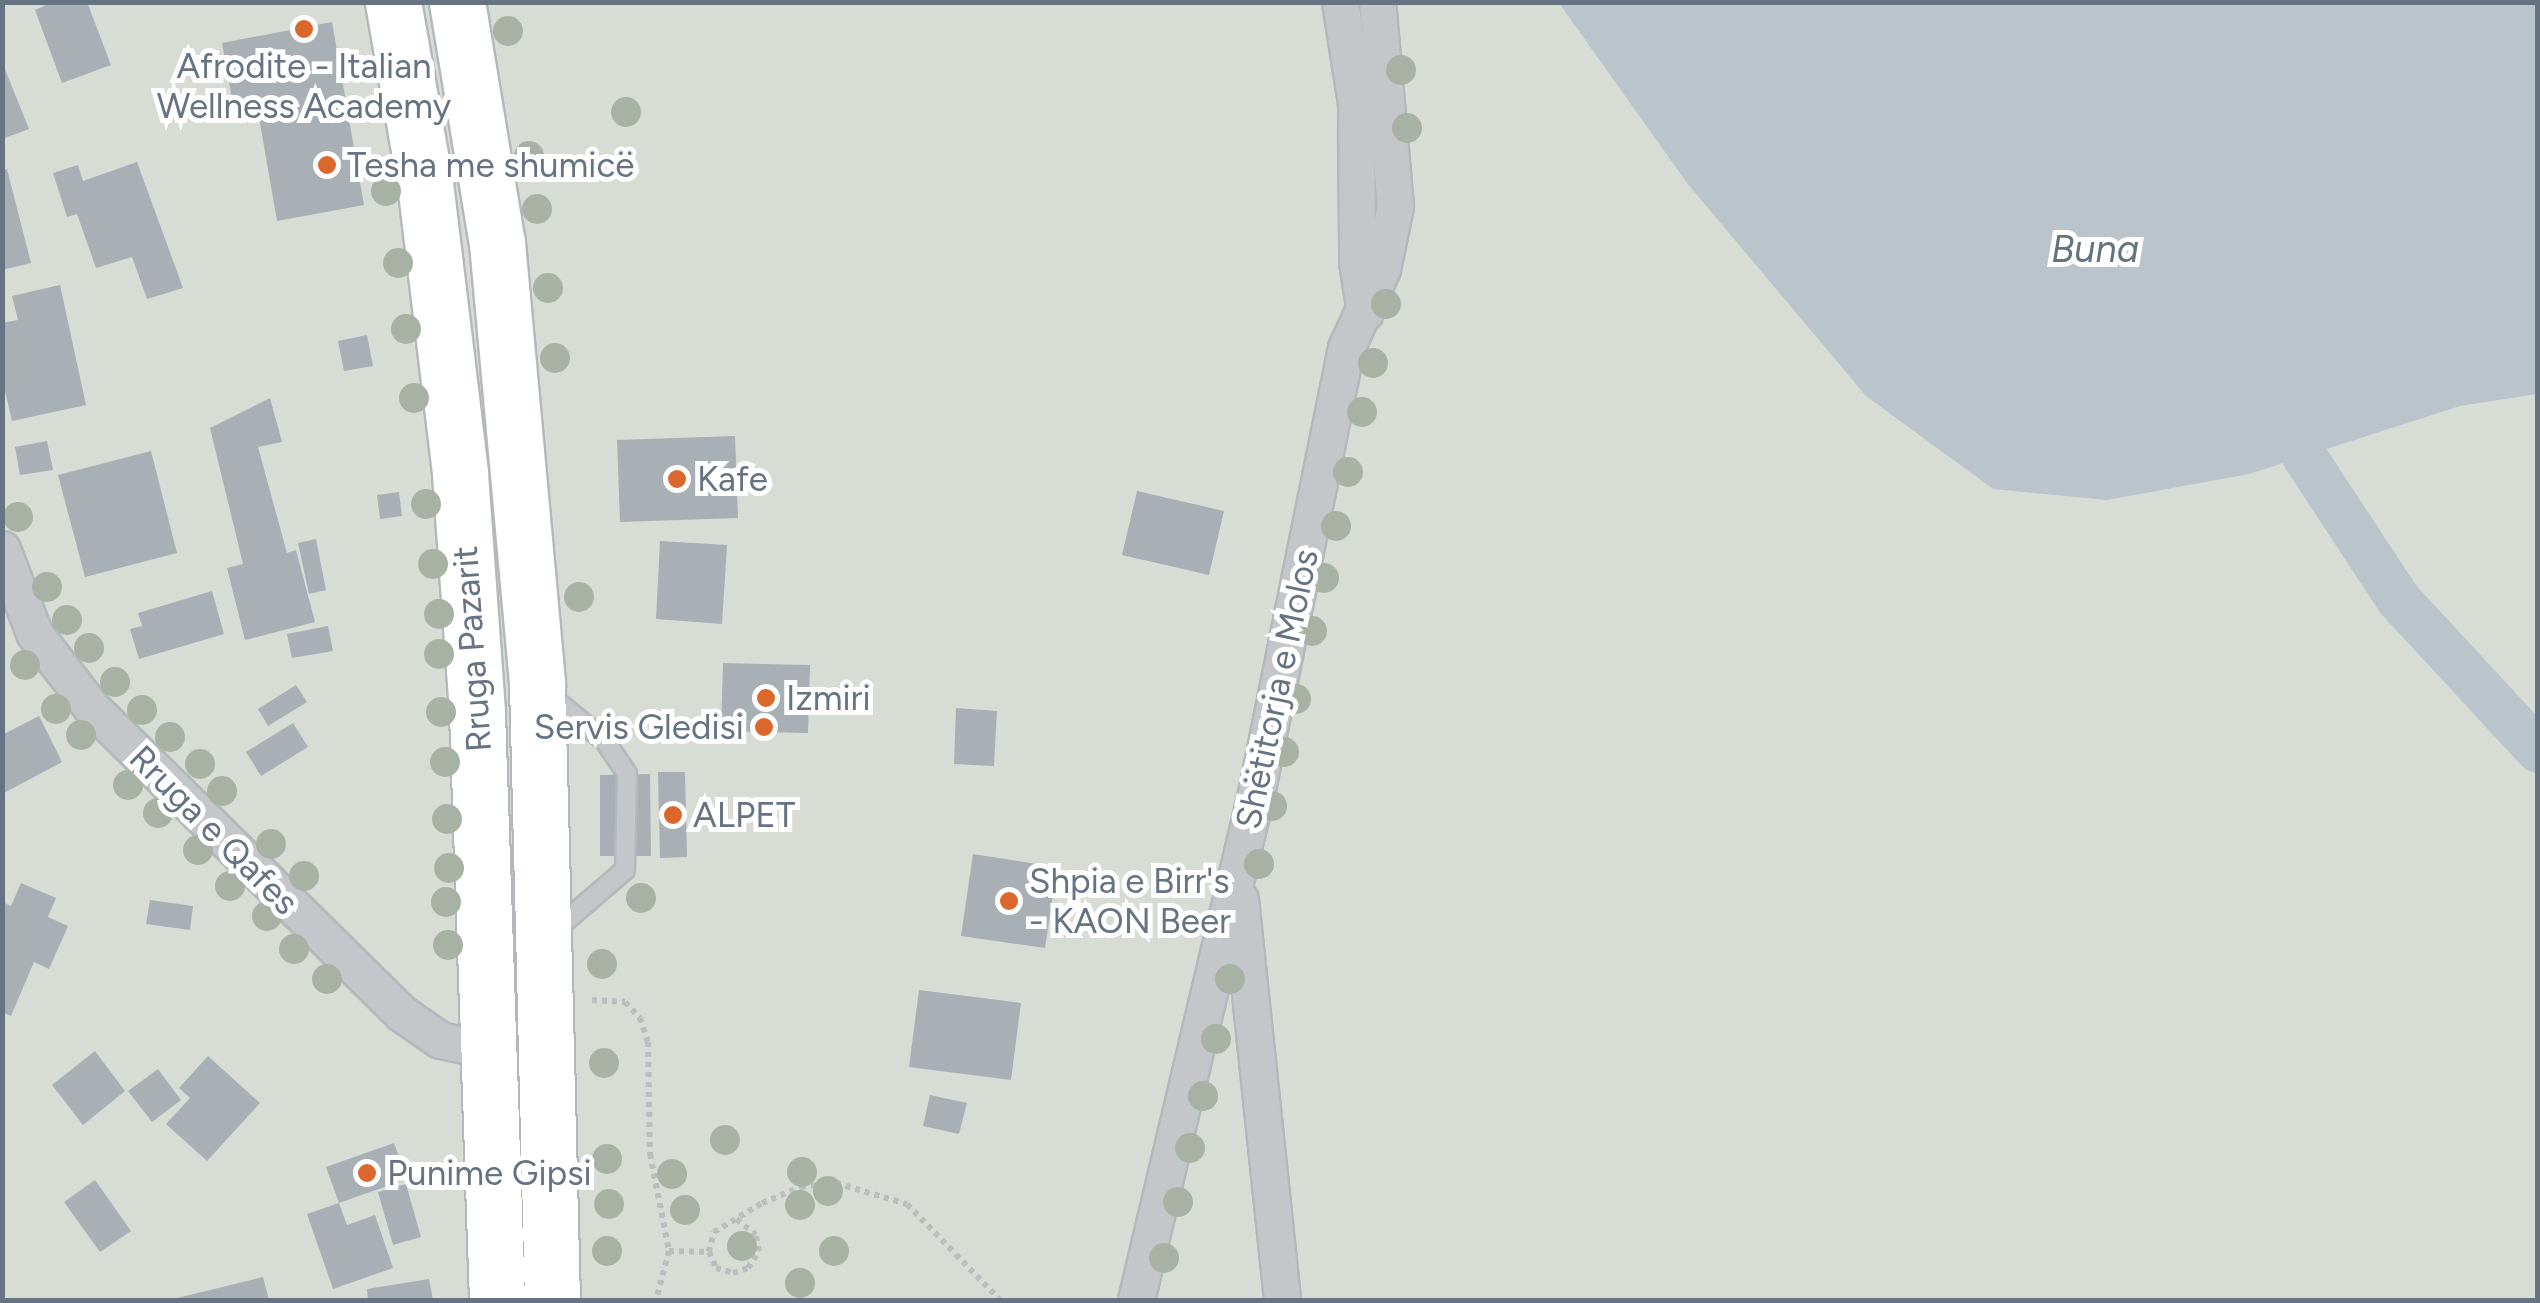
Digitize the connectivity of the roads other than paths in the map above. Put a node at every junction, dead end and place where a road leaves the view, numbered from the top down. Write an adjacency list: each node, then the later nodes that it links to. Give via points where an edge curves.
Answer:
1 (394, 2): 10 (main road, Rruga Pazarit, via 425,184 460,474 477,713)
2 (458, 2): 7 (main road, Rruga Pazarit, via 496,244)
3 (1340, 2): 5 (street, via 1356,103 1356,262)
4 (1377, 2): 5 (street, Shëtitorja e Molos, via 1394,206)
5 (1366, 313): 8 (street, Shëtitorja e Molos, via 1346,348)
6 (2, 549): 10 (street, Rruga e Qafes, via 34,633 91,706 401,1012 440,1040)
7 (537, 683): 9 (main road, Rruga Pazarit); 9 (lane, via 605,741 627,774 624,870)
8 (1238, 873): 13 (street, Shëtitorja e Molos); 14 (street)
9 (547, 938): 12 (main road, Rruga Pazarit)
10 (487, 1050): 11 (main road, Rruga Pazarit)
11 (497, 1300)
12 (552, 1300)
13 (1136, 1300)
14 (1282, 1300)

